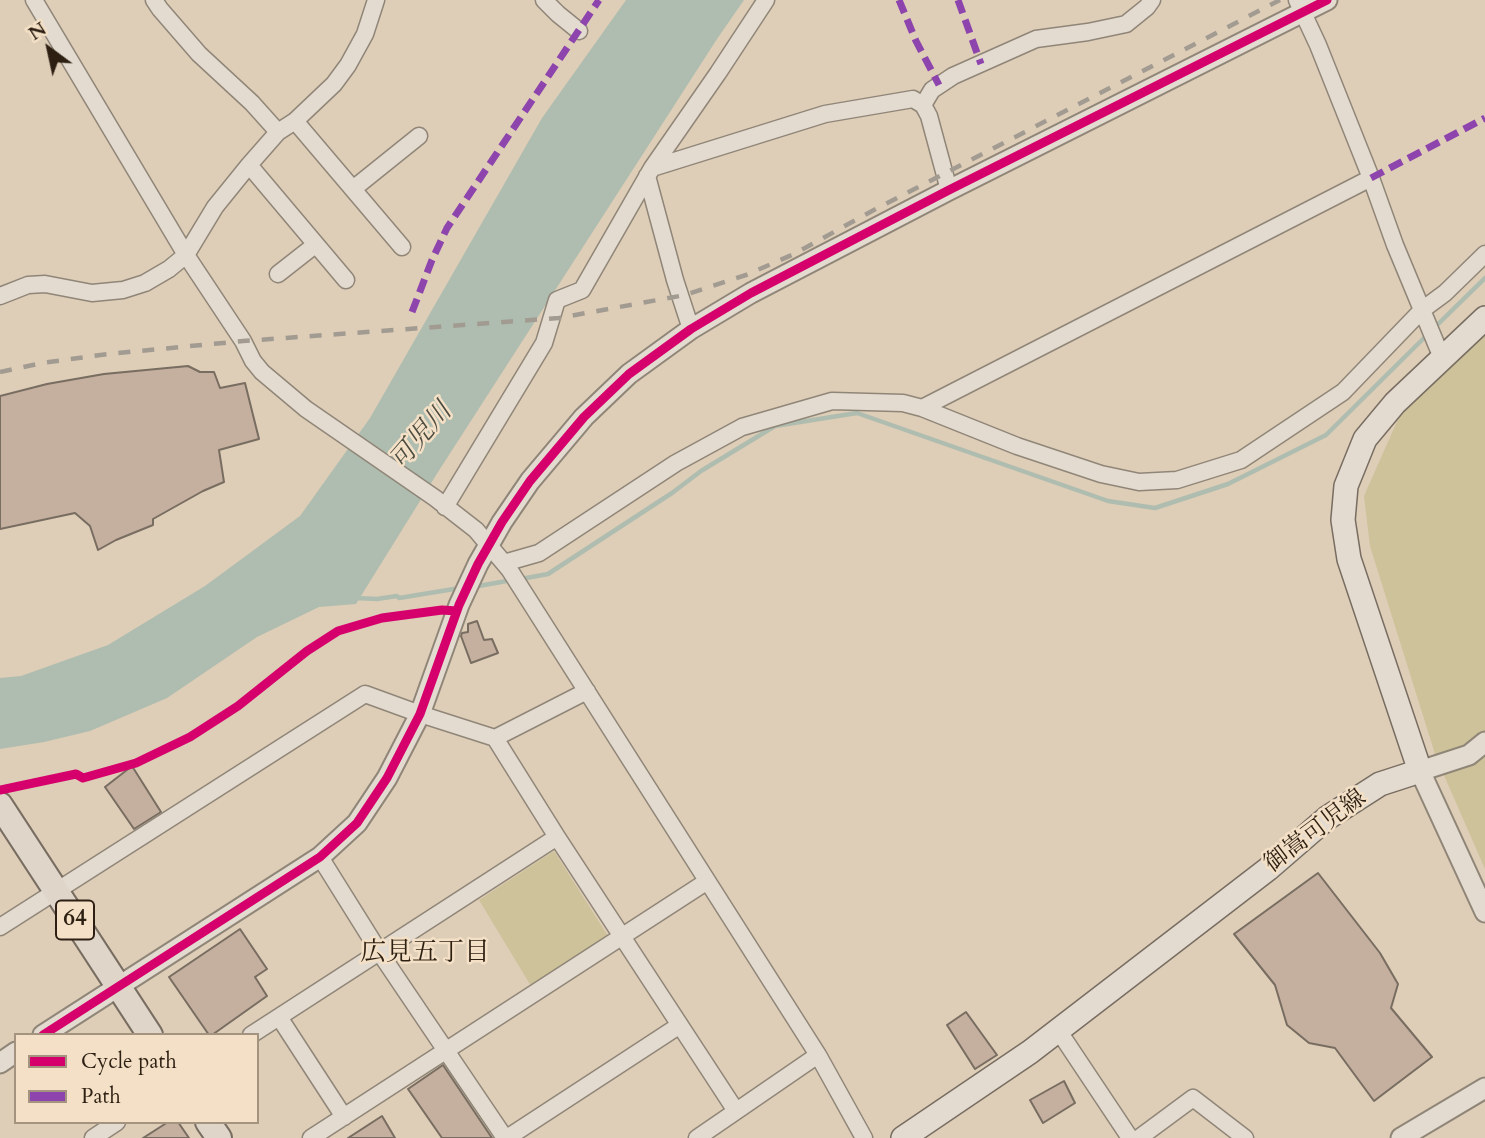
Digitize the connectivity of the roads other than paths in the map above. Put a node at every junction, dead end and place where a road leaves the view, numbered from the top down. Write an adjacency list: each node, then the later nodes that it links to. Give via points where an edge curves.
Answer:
1 (34, 0): 22 (street)
2 (155, 0): 12 (street, via 199,54)
3 (376, 0): 11 (street, via 348,65)
4 (544, 0): 9 (street)
5 (766, 0): 15 (street)
6 (1152, 0): 10 (street, via 1126,24 1036,39 953,76 932,90)
7 (1327, 0): 8 (street)
8 (1300, 6): 16 (street); 18 (street)
9 (579, 31)
10 (923, 105): 15 (street, via 913,99 825,114); 18 (street)
11 (295, 121): 12 (street); 17 (street)
12 (278, 132): 14 (street)
13 (419, 136): 17 (street)
14 (249, 166): 19 (street); 22 (street, via 215,207)
15 (650, 172): 28 (street); 31 (street, via 582,290 557,300 544,343)
16 (1371, 178): 26 (street); 30 (street)
17 (353, 189): 20 (street)
18 (949, 190): 28 (street)
19 (315, 245): 23 (street); 24 (street)
20 (402, 247)
21 (1485, 254): 26 (street)
22 (186, 255): 25 (street, via 145,283 123,290 92,293 45,284); 31 (street, via 261,372)
23 (278, 274)
24 (346, 279)
25 (0, 296)
26 (1422, 310): 29 (street); 30 (street, via 1343,392 1241,460 1177,480 1139,482 1101,474)
27 (1485, 318): 29 (main road)
28 (691, 329): 32 (street, via 629,374 584,417 530,481)
29 (1442, 358): 38 (main road, via 1365,439 1346,486 1343,520 1349,559)
30 (922, 408): 33 (street, via 903,403 832,401 742,427 676,463 539,553)
31 (440, 503): 32 (street)
32 (489, 546): 33 (street); 35 (street, via 459,605)
33 (506, 566): 34 (street)
34 (587, 691): 36 (street); 42 (street)
35 (420, 714): 36 (street); 41 (street, via 387,779 357,822); 43 (street, via 365,694)
36 (495, 738): 40 (street)
37 (1485, 742): 38 (street, via 1469,755)
38 (1420, 771): 44 (street); 51 (main road, 御嵩可児線, via 1380,785 1327,818 1268,869)
39 (0, 805): 43 (main road, 64)
40 (557, 837): 46 (street); 47 (street)
41 (320, 857): 47 (street); 48 (street)
42 (706, 882): 46 (street); 56 (street)
43 (56, 890): 45 (street); 48 (main road, 64)
44 (1485, 912)
45 (0, 927)
46 (622, 936): 50 (street); 55 (street)
47 (380, 953): 49 (street); 55 (street)
48 (118, 986): 52 (street); 53 (main road, 64)
49 (279, 1017): 54 (street); 59 (street)
50 (680, 1026): 58 (street); 63 (street)
51 (1058, 1030): 66 (main road, 御嵩可児線); 67 (street)
52 (46, 1033)
53 (149, 1033)
54 (254, 1033)
55 (447, 1051): 59 (street); 63 (street)
56 (818, 1055): 58 (street); 65 (street)
57 (1485, 1088): 70 (street)
58 (736, 1111): 64 (street)
59 (344, 1117): 62 (street)
60 (114, 1124): 61 (street)
61 (93, 1138)
62 (311, 1138)
63 (506, 1138)
64 (697, 1138)
65 (864, 1138)
66 (903, 1138)
67 (1130, 1138)
68 (1139, 1138): 69 (street, via 1193,1098)
69 (1245, 1138)
70 (1401, 1138)

